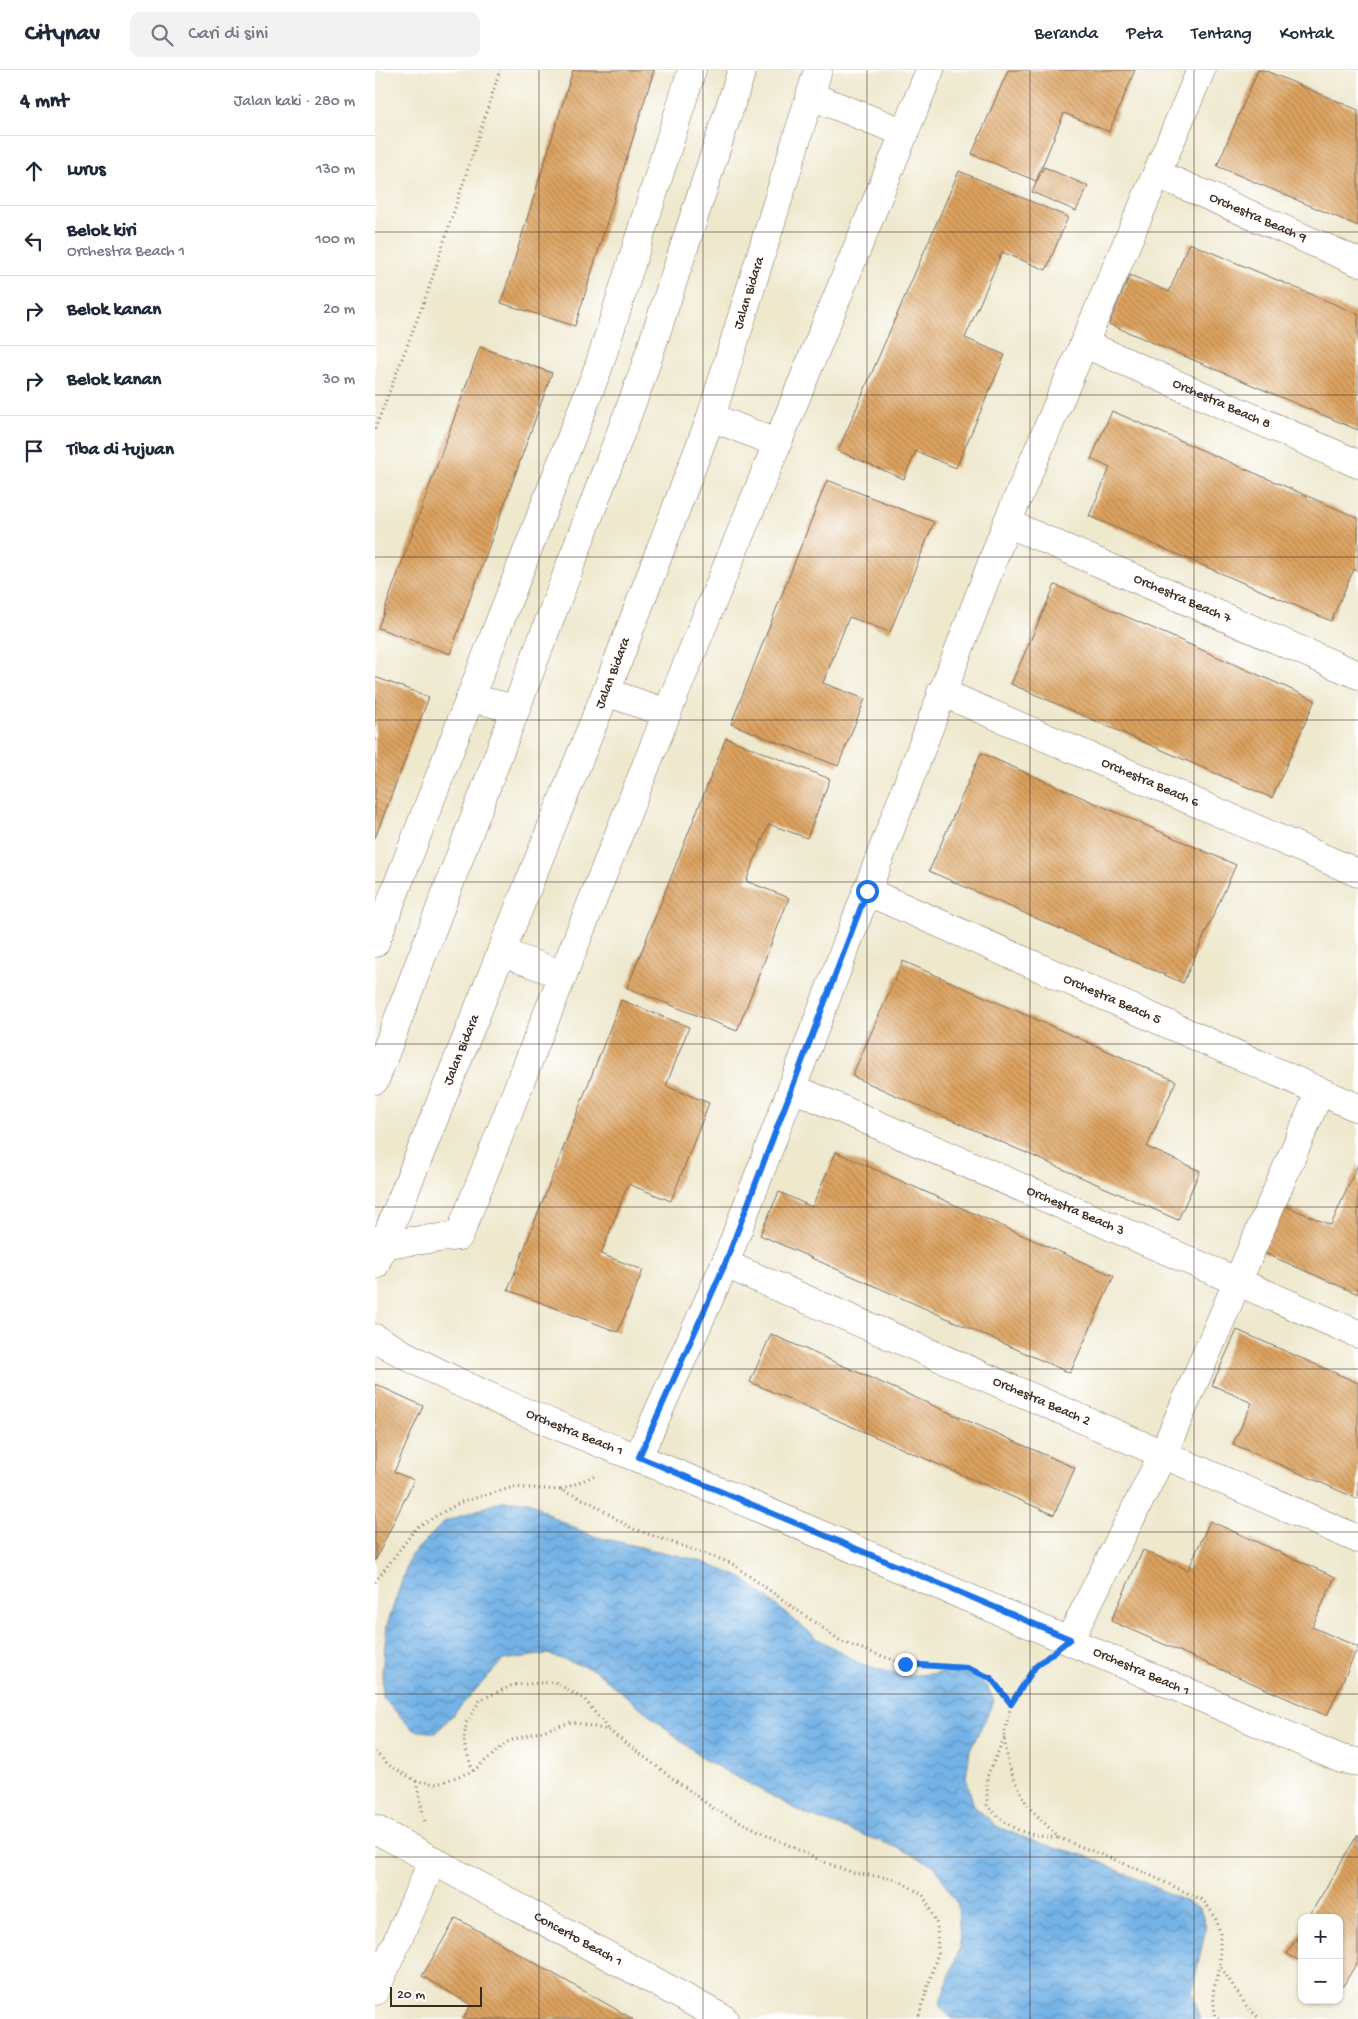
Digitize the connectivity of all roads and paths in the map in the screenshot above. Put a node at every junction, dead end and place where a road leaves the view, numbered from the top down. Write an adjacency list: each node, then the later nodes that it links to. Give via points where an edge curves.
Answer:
1 (500, 70): 14 (path, via 428,290)
2 (692, 70): 11 (street)
3 (742, 70): 12 (street)
4 (930, 70): 7 (street)
5 (1201, 70): 8 (street)
6 (814, 83): 7 (street); 13 (street, Jalan Bidara)
7 (905, 133): 15 (street)
8 (1159, 174): 9 (street, Orchestra Beach 9); 10 (street)
9 (1358, 262)
10 (1085, 344): 16 (street, Orchestra Beach 8); 17 (street)
11 (599, 366): 12 (street); 21 (street)
12 (641, 379): 22 (street)
13 (711, 418): 15 (street); 19 (street, Jalan Bidara)
14 (375, 429)
15 (777, 443): 23 (street)
16 (1358, 464)
17 (1007, 523): 18 (street, Orchestra Beach 7); 20 (street)
18 (1358, 675)
19 (606, 692): 23 (street); 27 (street, Jalan Bidara)
20 (941, 692): 24 (street, Orchestra Beach 6); 25 (street)
21 (470, 698): 22 (street); 26 (street)
22 (515, 709): 29 (street)
23 (667, 713): 28 (street)
24 (1358, 873)
25 (867, 891): 31 (street); 32 (street, Orchestra Beach 5)
26 (375, 943)
27 (501, 952): 28 (street); 34 (street, Jalan Bidara)
28 (563, 975): 34 (street, via 459,1236)
29 (385, 1027): 30 (street)
30 (375, 1080)
31 (793, 1088): 35 (street); 36 (street, Orchestra Beach 3)
32 (1320, 1091): 33 (street, Orchestra Beach 5); 36 (street)
33 (1358, 1108)
34 (378, 1250)
35 (725, 1264): 39 (street, Orchestra Beach 2); 40 (street)
36 (1238, 1282): 37 (street, Orchestra Beach 3); 39 (street)
37 (1358, 1334)
38 (375, 1338): 40 (street, Orchestra Beach 1, via 408,1358 497,1400)
39 (1163, 1454): 41 (street, Orchestra Beach 2); 43 (street)
40 (639, 1457): 43 (street, Orchestra Beach 1)
41 (1358, 1539)
42 (375, 1582): 44 (path, via 417,1527 461,1502 514,1487 560,1490 590,1502 631,1528 731,1564 842,1642 905,1664 967,1668 991,1678)
43 (1070, 1639): 44 (path, via 1035,1667); 48 (street, Orchestra Beach 1, via 1341,1760)
44 (1011, 1704): 46 (path)
45 (608, 1730): 49 (path, via 572,1722 509,1741); 49 (path, via 585,1700 555,1682 513,1685 480,1700 466,1723 464,1744); 56 (path, via 714,1809 821,1861 854,1873 896,1879 923,1895 937,1924 938,1953)
46 (1004, 1737): 51 (path, via 1009,1767 1027,1805); 51 (path, via 987,1777 987,1806 1006,1825 1035,1836)
47 (375, 1752): 49 (path, via 389,1765 416,1781 437,1784)
48 (1358, 1762)
49 (473, 1771)
50 (375, 1829): 52 (street, Concerto Beach 1)
51 (1059, 1838): 53 (path, via 1133,1867 1204,1901 1220,1932)
52 (433, 1860): 54 (street); 55 (street, Concerto Beach 1)
53 (1221, 1966): 57 (path, via 1213,1992); 58 (path, via 1247,2007)
54 (375, 1991)
55 (724, 2019)
56 (918, 2019)
57 (1218, 2019)
58 (1260, 2019)

